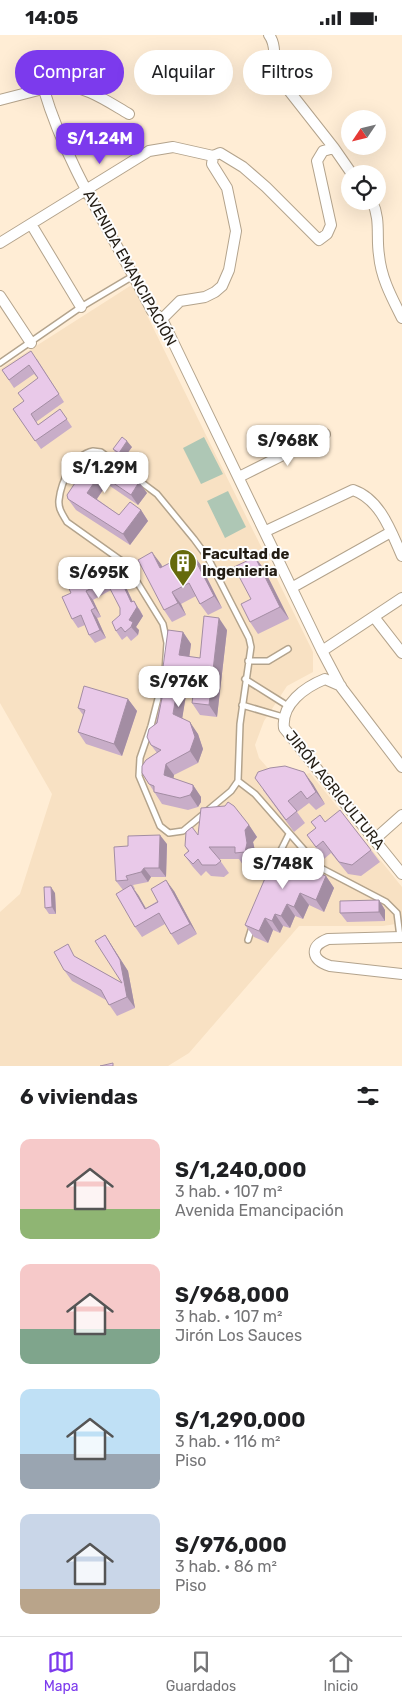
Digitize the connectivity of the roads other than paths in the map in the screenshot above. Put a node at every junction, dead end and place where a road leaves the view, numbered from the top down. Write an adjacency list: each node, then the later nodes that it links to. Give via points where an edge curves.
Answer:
1 (269, 35): 2 (street)
2 (273, 50)
3 (22, 95): 7 (street)
4 (46, 95): 12 (street, AVENIDA EMANCIPACIÓN, via 65,148)
5 (94, 95): 8 (street)
6 (291, 95): 9 (street)
7 (0, 100)
8 (128, 114)
9 (334, 147): 10 (street, via 323,151 317,161 331,225 319,240 243,167 220,153); 11 (street)
10 (213, 156): 12 (street, via 182,148 156,148); 20 (street, via 212,164 227,188 236,231 229,269 222,286 215,292 180,301)
11 (346, 165)
12 (86, 188): 14 (street); 16 (street, AVENIDA EMANCIPACIÓN)
13 (377, 210): 19 (street, via 382,275)
14 (31, 224): 15 (street); 18 (street)
15 (0, 243)
16 (134, 275): 18 (lane); 20 (street, AVENIDA EMANCIPACIÓN, via 152,311)
17 (0, 296): 21 (street)
18 (81, 307): 21 (lane)
19 (402, 318)
20 (162, 319): 24 (street, AVENIDA EMANCIPACIÓN)
21 (31, 343): 22 (lane)
22 (0, 363)
23 (326, 434): 24 (street)
24 (240, 477): 25 (street, AVENIDA EMANCIPACIÓN)
25 (266, 531): 26 (street, via 353,490 372,501); 28 (street, AVENIDA EMANCIPACIÓN)
26 (392, 531): 27 (street); 28 (street)
27 (402, 556)
28 (293, 587): 32 (street, AVENIDA EMANCIPACIÓN)
29 (402, 599): 30 (street)
30 (374, 617): 32 (street); 33 (street)
31 (288, 649): 34 (lane, via 268,661)
32 (322, 651): 36 (street, AVENIDA EMANCIPACIÓN)
33 (402, 653)
34 (248, 661): 35 (lane); 41 (lane, via 249,638 208,558 157,494 101,452 88,452 80,457 63,485 59,502 61,513 67,522 126,564 159,616 165,632 165,671 139,763 139,776 158,823 169,833 183,831 231,791)
35 (245, 679): 37 (lane); 38 (lane)
36 (341, 687): 38 (street, JIRÓN AGRICULTURA, via 325,679 307,688); 40 (street, AVENIDA EMANCIPACIÓN)
37 (242, 705): 39 (lane); 41 (lane)
38 (288, 707): 39 (street, JIRÓN AGRICULTURA)
39 (283, 717): 44 (street, JIRÓN AGRICULTURA, via 284,728 290,736)
40 (402, 767)
41 (238, 781): 43 (lane, via 255,794)
42 (402, 815): 44 (street)
43 (290, 834): 45 (lane); 48 (lane, via 320,867 386,901 397,913)
44 (375, 839): 46 (street, JIRÓN AGRICULTURA)
45 (272, 870)
46 (402, 874)
47 (254, 923): 49 (lane)
48 (401, 937): 50 (street, via 328,939 319,943 315,950 316,958 330,966)
49 (248, 940)
50 (402, 974)

